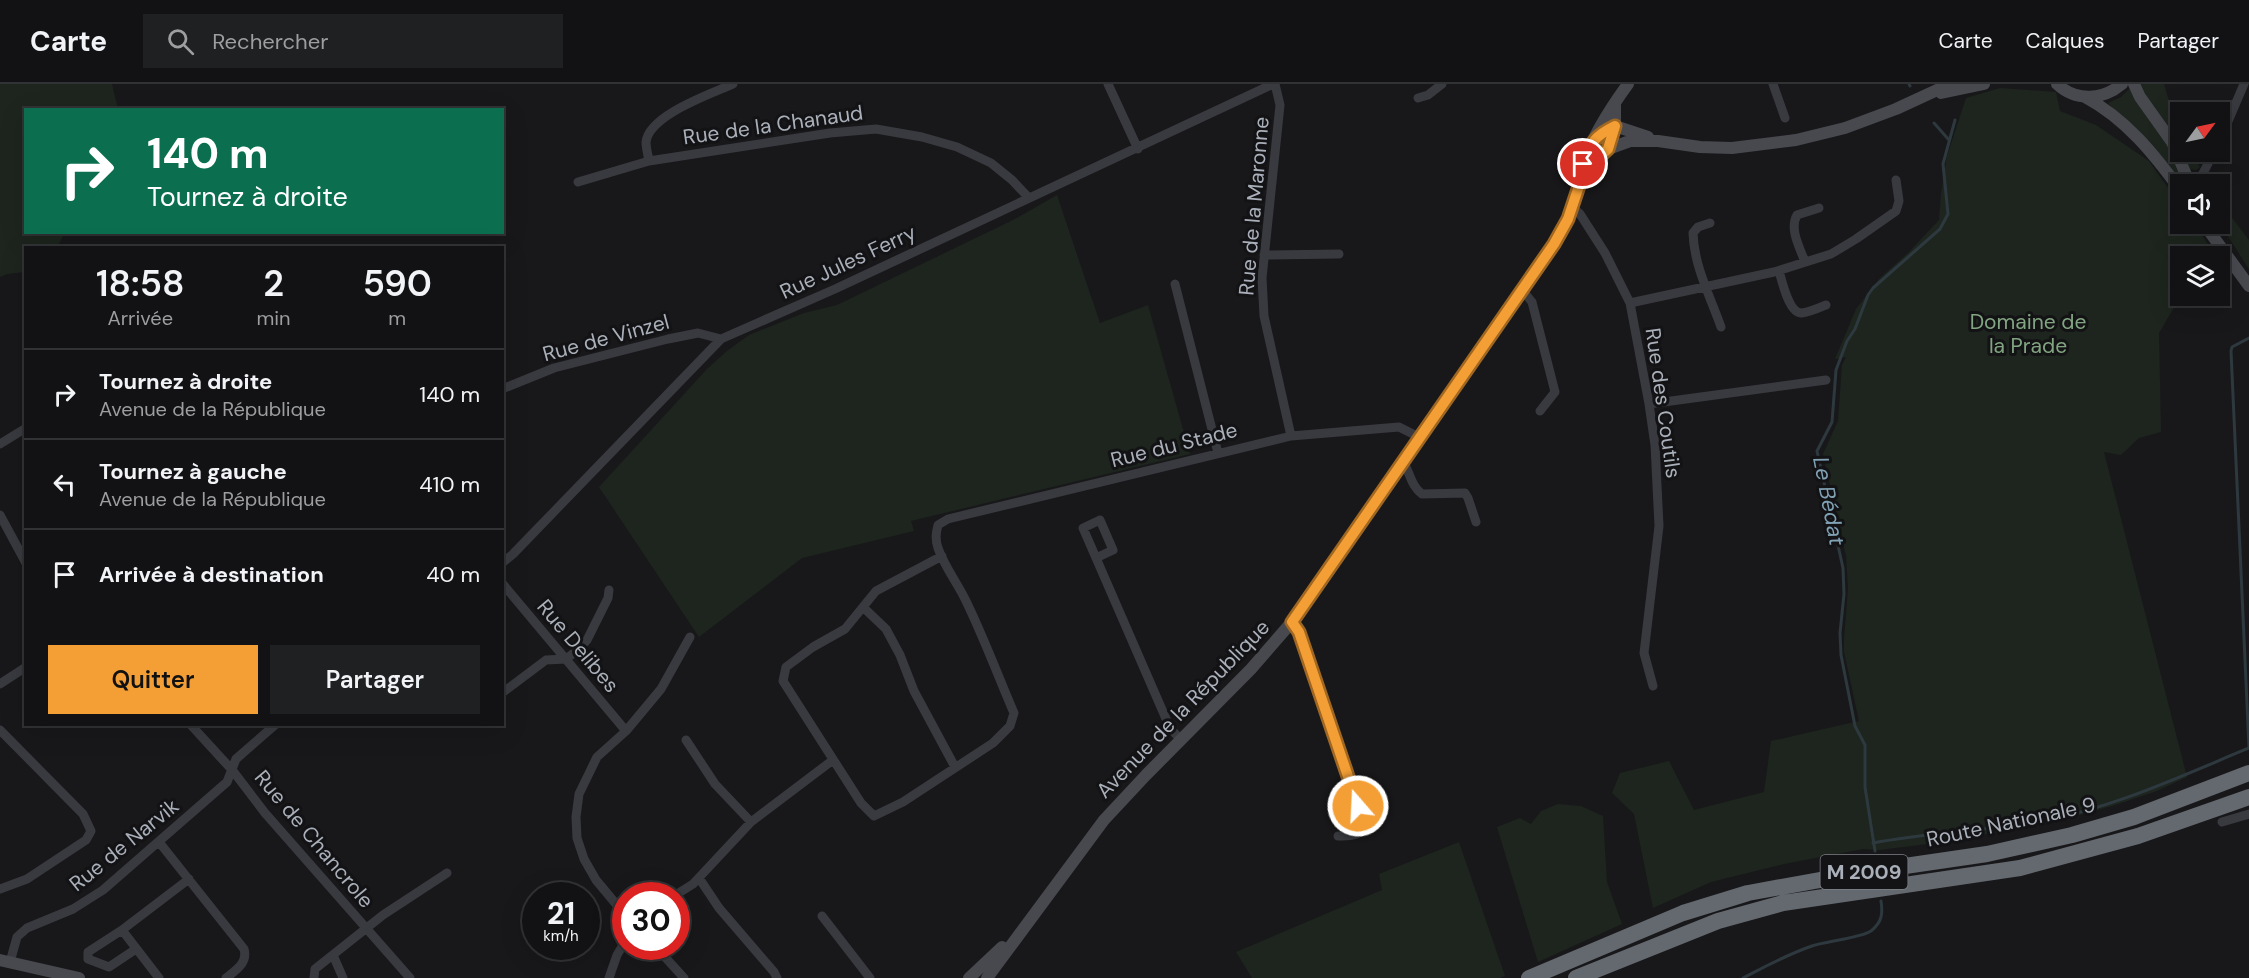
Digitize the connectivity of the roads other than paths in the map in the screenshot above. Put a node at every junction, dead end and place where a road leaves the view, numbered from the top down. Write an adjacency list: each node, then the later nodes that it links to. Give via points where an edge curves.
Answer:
1 (733, 84): 25 (street, via 655,125 646,141)
2 (1108, 84): 23 (street)
3 (1274, 84): 23 (street, Rue Jules Ferry); 37 (street, Rue de la Maronne, via 1280,105)
4 (1442, 84): 15 (street)
5 (1628, 84): 16 (street, Avenue de la République)
6 (1773, 84): 19 (street)
7 (1950, 84): 17 (street)
8 (1984, 84): 17 (street)
9 (2057, 84): 14 (street)
10 (2122, 84): 14 (street, via 2106,94)
11 (2134, 84): 26 (street, via 2172,142)
12 (2236, 84): 13 (street)
13 (2242, 89): 18 (street)
14 (2085, 97): 27 (street, via 2123,123)
15 (1418, 98)
16 (1615, 101): 20 (street, Avenue de la République); 21 (street, Avenue de la République)
17 (1915, 101): 22 (street, via 1845,128 1761,146 1700,147)
18 (2230, 117)
19 (1785, 118)
20 (1615, 126): 21 (street); 22 (street); 24 (street, Avenue de la République)
21 (1598, 134): 28 (street, Avenue de la République, via 1590,145)
22 (1658, 141): 24 (street, via 1630,141)
23 (1138, 149): 31 (street, Rue Jules Ferry)
24 (1608, 149): 28 (street, Avenue de la République)
25 (649, 160): 30 (street, Rue de la Chanaud); 31 (street, Rue de la Chanaud, via 876,129 957,147 991,163)
26 (2186, 174)
27 (2170, 176)
28 (1582, 177): 32 (street, Avenue de la République)
29 (1896, 180): 39 (street, via 1896,211 1831,254)
30 (578, 182)
31 (1029, 198): 49 (street, Rue Jules Ferry)
32 (1572, 207): 45 (street, Avenue de la République, via 1554,244); 46 (street, Rue des Coutils, via 1605,253)
33 (1819, 208): 39 (street, via 1797,214 1794,221)
34 (1710, 223): 44 (street, via 1693,233 1696,261)
35 (2211, 234): 43 (street)
36 (2219, 234): 41 (street)
37 (1264, 255): 38 (street); 55 (street, Rue de la Maronne, via 1264,316)
38 (1338, 255)
39 (1805, 262): 40 (street)
40 (1779, 271): 44 (street); 47 (street, via 1796,312)
41 (2249, 280)
42 (1175, 284): 58 (street)
43 (2249, 286)
44 (1706, 288): 46 (street); 48 (street)
45 (1522, 291): 53 (street, via 1532,302 1555,392); 56 (street, Avenue de la République)
46 (1630, 303): 52 (street, Rue des Coutils)
47 (1826, 305)
48 (1721, 327)
49 (721, 339): 51 (street, Rue de Vinzel, via 698,333 668,339 554,368); 65 (street, Rue Jules Ferry)
50 (1826, 380): 52 (street)
51 (504, 388)
52 (1649, 404): 74 (street, Rue des Coutils, via 1659,526 1644,653)
53 (1540, 411)
54 (24, 429): 57 (street)
55 (1291, 436): 56 (street, Rue du Stade, via 1399,427); 58 (street, Rue du Stade)
56 (1421, 438): 59 (street, Avenue de la République)
57 (0, 444)
58 (1218, 453): 62 (street, Rue du Stade, via 948,519 938,525 935,538)
59 (1404, 463): 61 (street, via 1422,495 1465,493); 69 (street, Avenue de la République)
60 (0, 515): 64 (street)
61 (1476, 522)
62 (942, 556): 68 (street, via 876,591); 83 (street, via 967,602 1014,713 1010,726 993,742)
63 (1096, 558): 81 (street, via 1170,728)
64 (24, 559)
65 (504, 561)
66 (504, 585): 71 (street, Rue Delibes)
67 (609, 590): 71 (street, via 587,640)
68 (864, 608): 82 (street, via 845,628 786,667 783,681); 83 (street, via 886,629)
69 (1292, 622): 81 (street, Avenue de la République); 90 (street, via 1299,632 1365,828 1363,832)
70 (690, 637): 79 (street, via 661,689)
71 (566, 659): 75 (street, via 546,660); 79 (street, Rue Delibes)
72 (24, 668): 73 (street)
73 (0, 684)
74 (1653, 686)
75 (504, 692)
76 (192, 726): 84 (street, Rue de Chancrole)
77 (274, 726): 84 (street, via 236,759)
78 (0, 730): 96 (street, via 83,814 91,831 86,840 27,879)
79 (626, 731): 97 (street, via 597,757 579,794 576,817 584,859)
80 (686, 740): 88 (street, via 715,784)
81 (1181, 740): 98 (street, Avenue de la République, via 1104,820)
82 (833, 760): 83 (street, via 874,816 903,802); 88 (street)
83 (955, 767)
84 (232, 771): 91 (street, Rue de Narvik, via 227,782); 100 (street, Rue de Chancrole)
85 (2245, 773): 107 (highway, Route Nationale 9 / M 2009, via 2134,817 2072,835 1987,854 1748,892 1683,913)
86 (2249, 797): 120 (highway, Route Nationale 9 / M 2009, via 2138,836 2020,868 1783,903 1718,921)
87 (2249, 814): 89 (street)
88 (751, 822): 93 (street)
89 (2222, 822)
90 (1338, 836)
91 (159, 842): 94 (street); 106 (street, Rue de Narvik, via 103,890 73,909 27,928 17,937)
92 (447, 873): 100 (street)
93 (699, 878): 95 (street); 116 (street)
94 (189, 879): 101 (street); 110 (street, via 246,954 243,963)
95 (690, 884)
96 (0, 889)
97 (612, 899)
98 (1041, 904): 118 (street, Avenue de la République); 119 (street, Avenue de la République)
99 (822, 916): 117 (street)
100 (366, 928): 103 (street); 113 (street, Rue de Chancrole)
101 (122, 930): 102 (street); 102 (street, via 88,952 88,959 109,967)
102 (136, 949): 109 (street)
103 (333, 955): 111 (street, via 315,969); 112 (street)
104 (615, 960): 114 (street)
105 (668, 960): 115 (street)
106 (5, 961): 108 (street)
107 (1534, 976)
108 (79, 978)
109 (159, 978)
110 (226, 978)
111 (314, 978)
112 (343, 978)
113 (410, 978)
114 (609, 978)
115 (684, 978)
116 (777, 978)
117 (870, 978)
118 (969, 978)
119 (987, 978)
120 (1576, 978)

